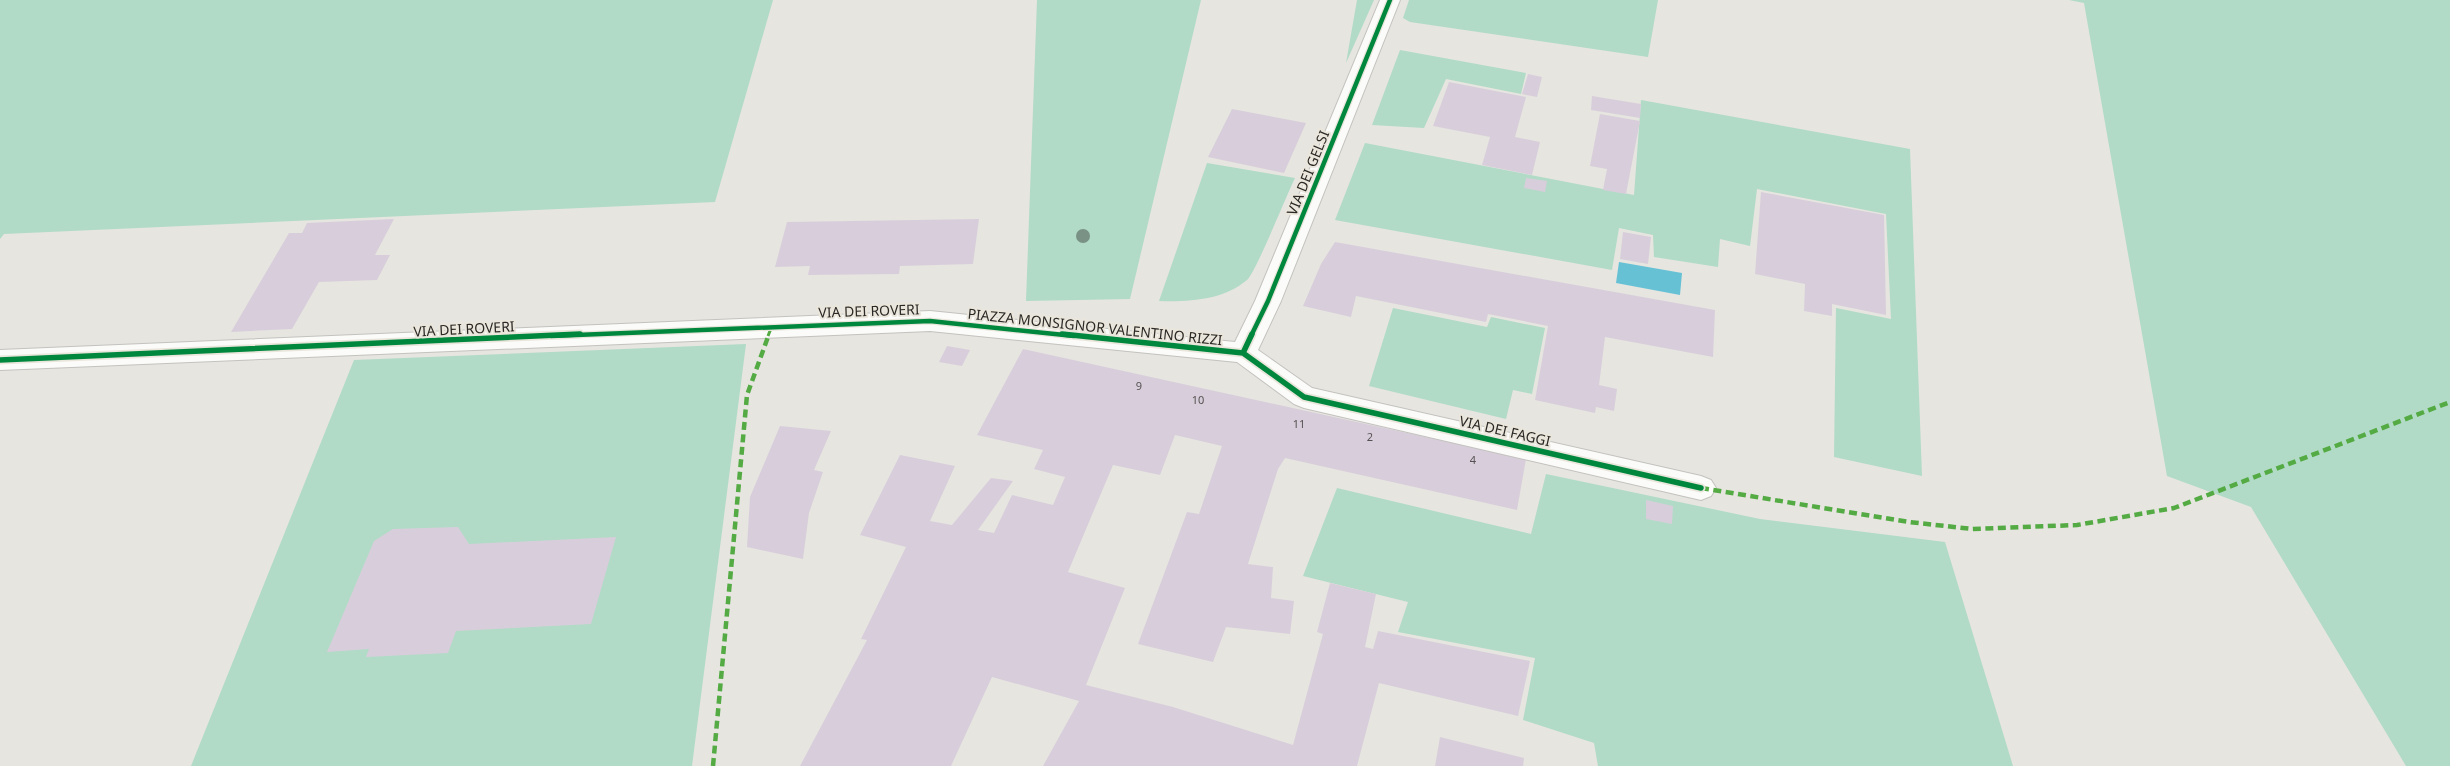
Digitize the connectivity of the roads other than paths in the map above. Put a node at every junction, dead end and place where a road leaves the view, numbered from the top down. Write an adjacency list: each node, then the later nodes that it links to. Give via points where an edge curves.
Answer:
1 (1390, 0): 3 (street, VIA DEI GELSI, via 1268,301)
2 (930, 321): 3 (street, PIAZZA MONSIGNOR VALENTINO RIZZI); 4 (street, VIA DEI ROVERI)
3 (1243, 353): 5 (street, PIAZZA MONSIGNOR VALENTINO RIZZI)
4 (0, 360)
5 (1304, 397): 6 (street, VIA DEI FAGGI)
6 (1701, 488)

